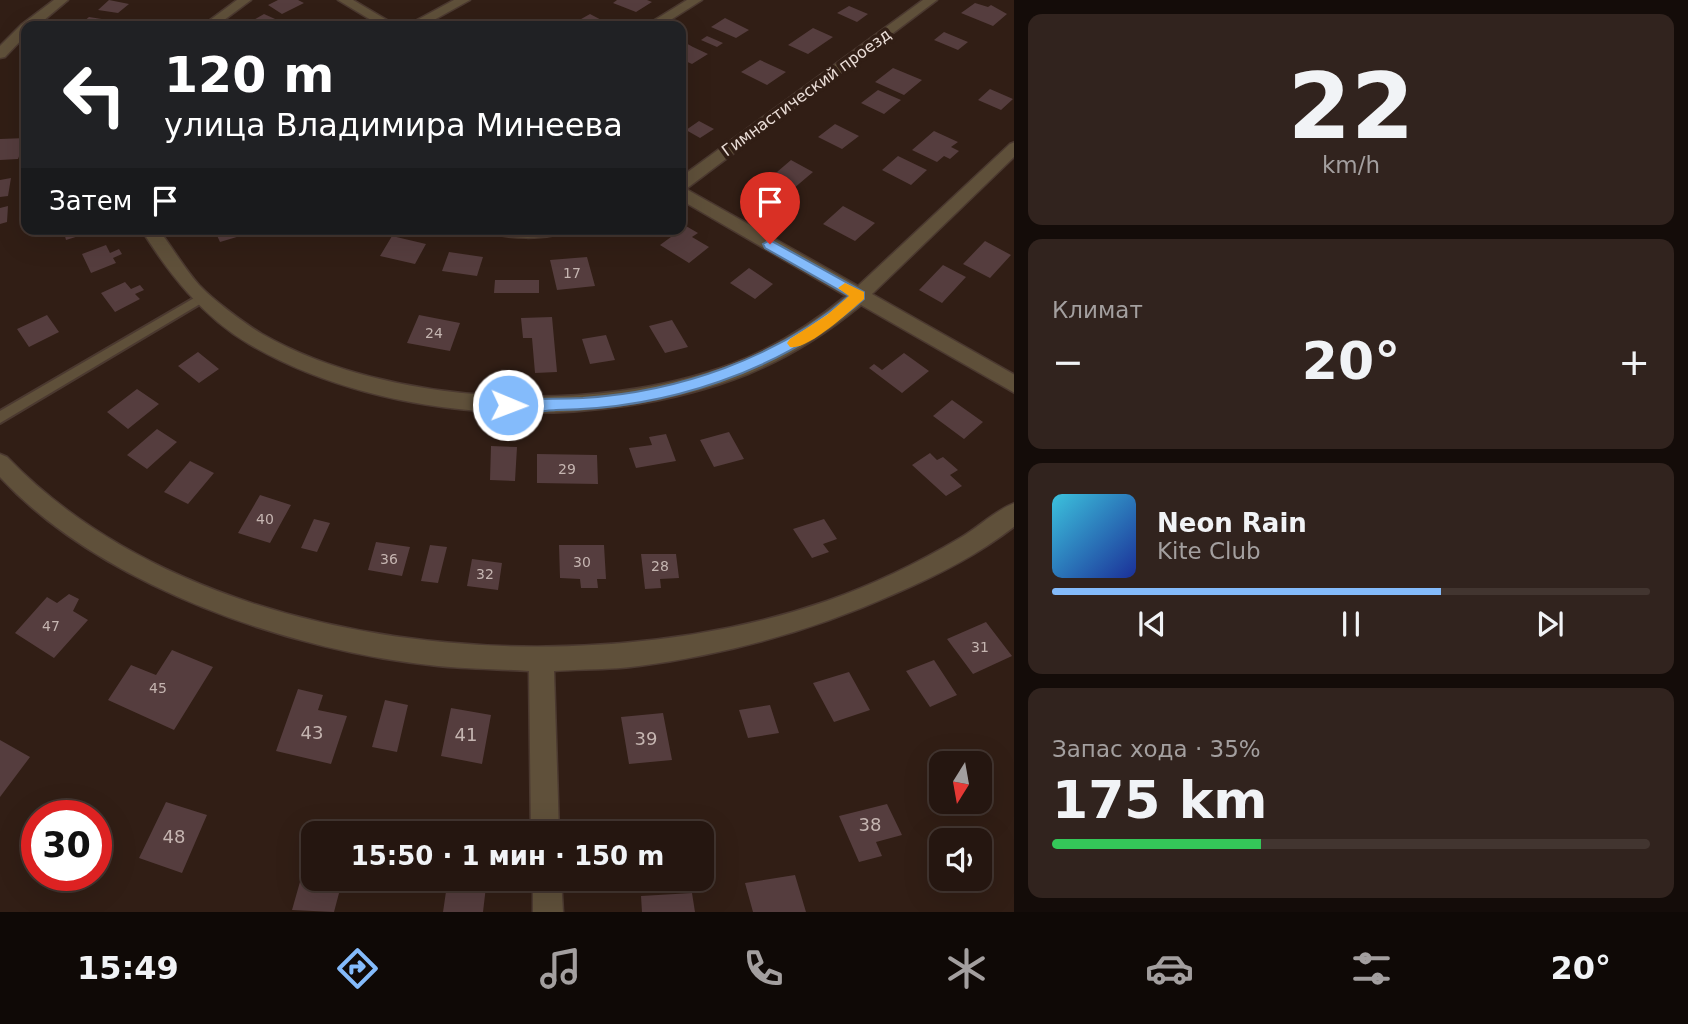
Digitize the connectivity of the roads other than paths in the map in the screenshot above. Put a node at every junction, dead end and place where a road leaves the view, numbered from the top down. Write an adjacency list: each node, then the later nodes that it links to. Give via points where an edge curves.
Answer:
1 (62, 0): 7 (street)
2 (245, 0): 8 (street)
3 (344, 0): 9 (street)
4 (464, 0): 10 (street)
5 (696, 0): 11 (street)
6 (932, 0): 15 (street, Гимнастический проезд)
7 (35, 21)
8 (215, 21)
9 (381, 21)
10 (424, 21)
11 (660, 21)
12 (21, 33): 13 (street)
13 (0, 54)
14 (1014, 146): 18 (street)
15 (686, 181)
16 (686, 196): 18 (street)
17 (153, 235): 19 (street, via 178,274)
18 (859, 296): 19 (street, via 801,340 724,375 633,398 533,406 433,398 340,376 261,341); 20 (street)
19 (201, 298): 21 (lane)
20 (1014, 385)
21 (0, 418)
22 (0, 463): 24 (street, via 63,520 123,559 206,598 272,621 358,642 448,655)
23 (1014, 512): 24 (street, via 928,568 883,591 807,619 723,641 633,654)
24 (541, 659): 25 (street)
25 (545, 821)
26 (547, 891): 27 (street)
27 (548, 912)

